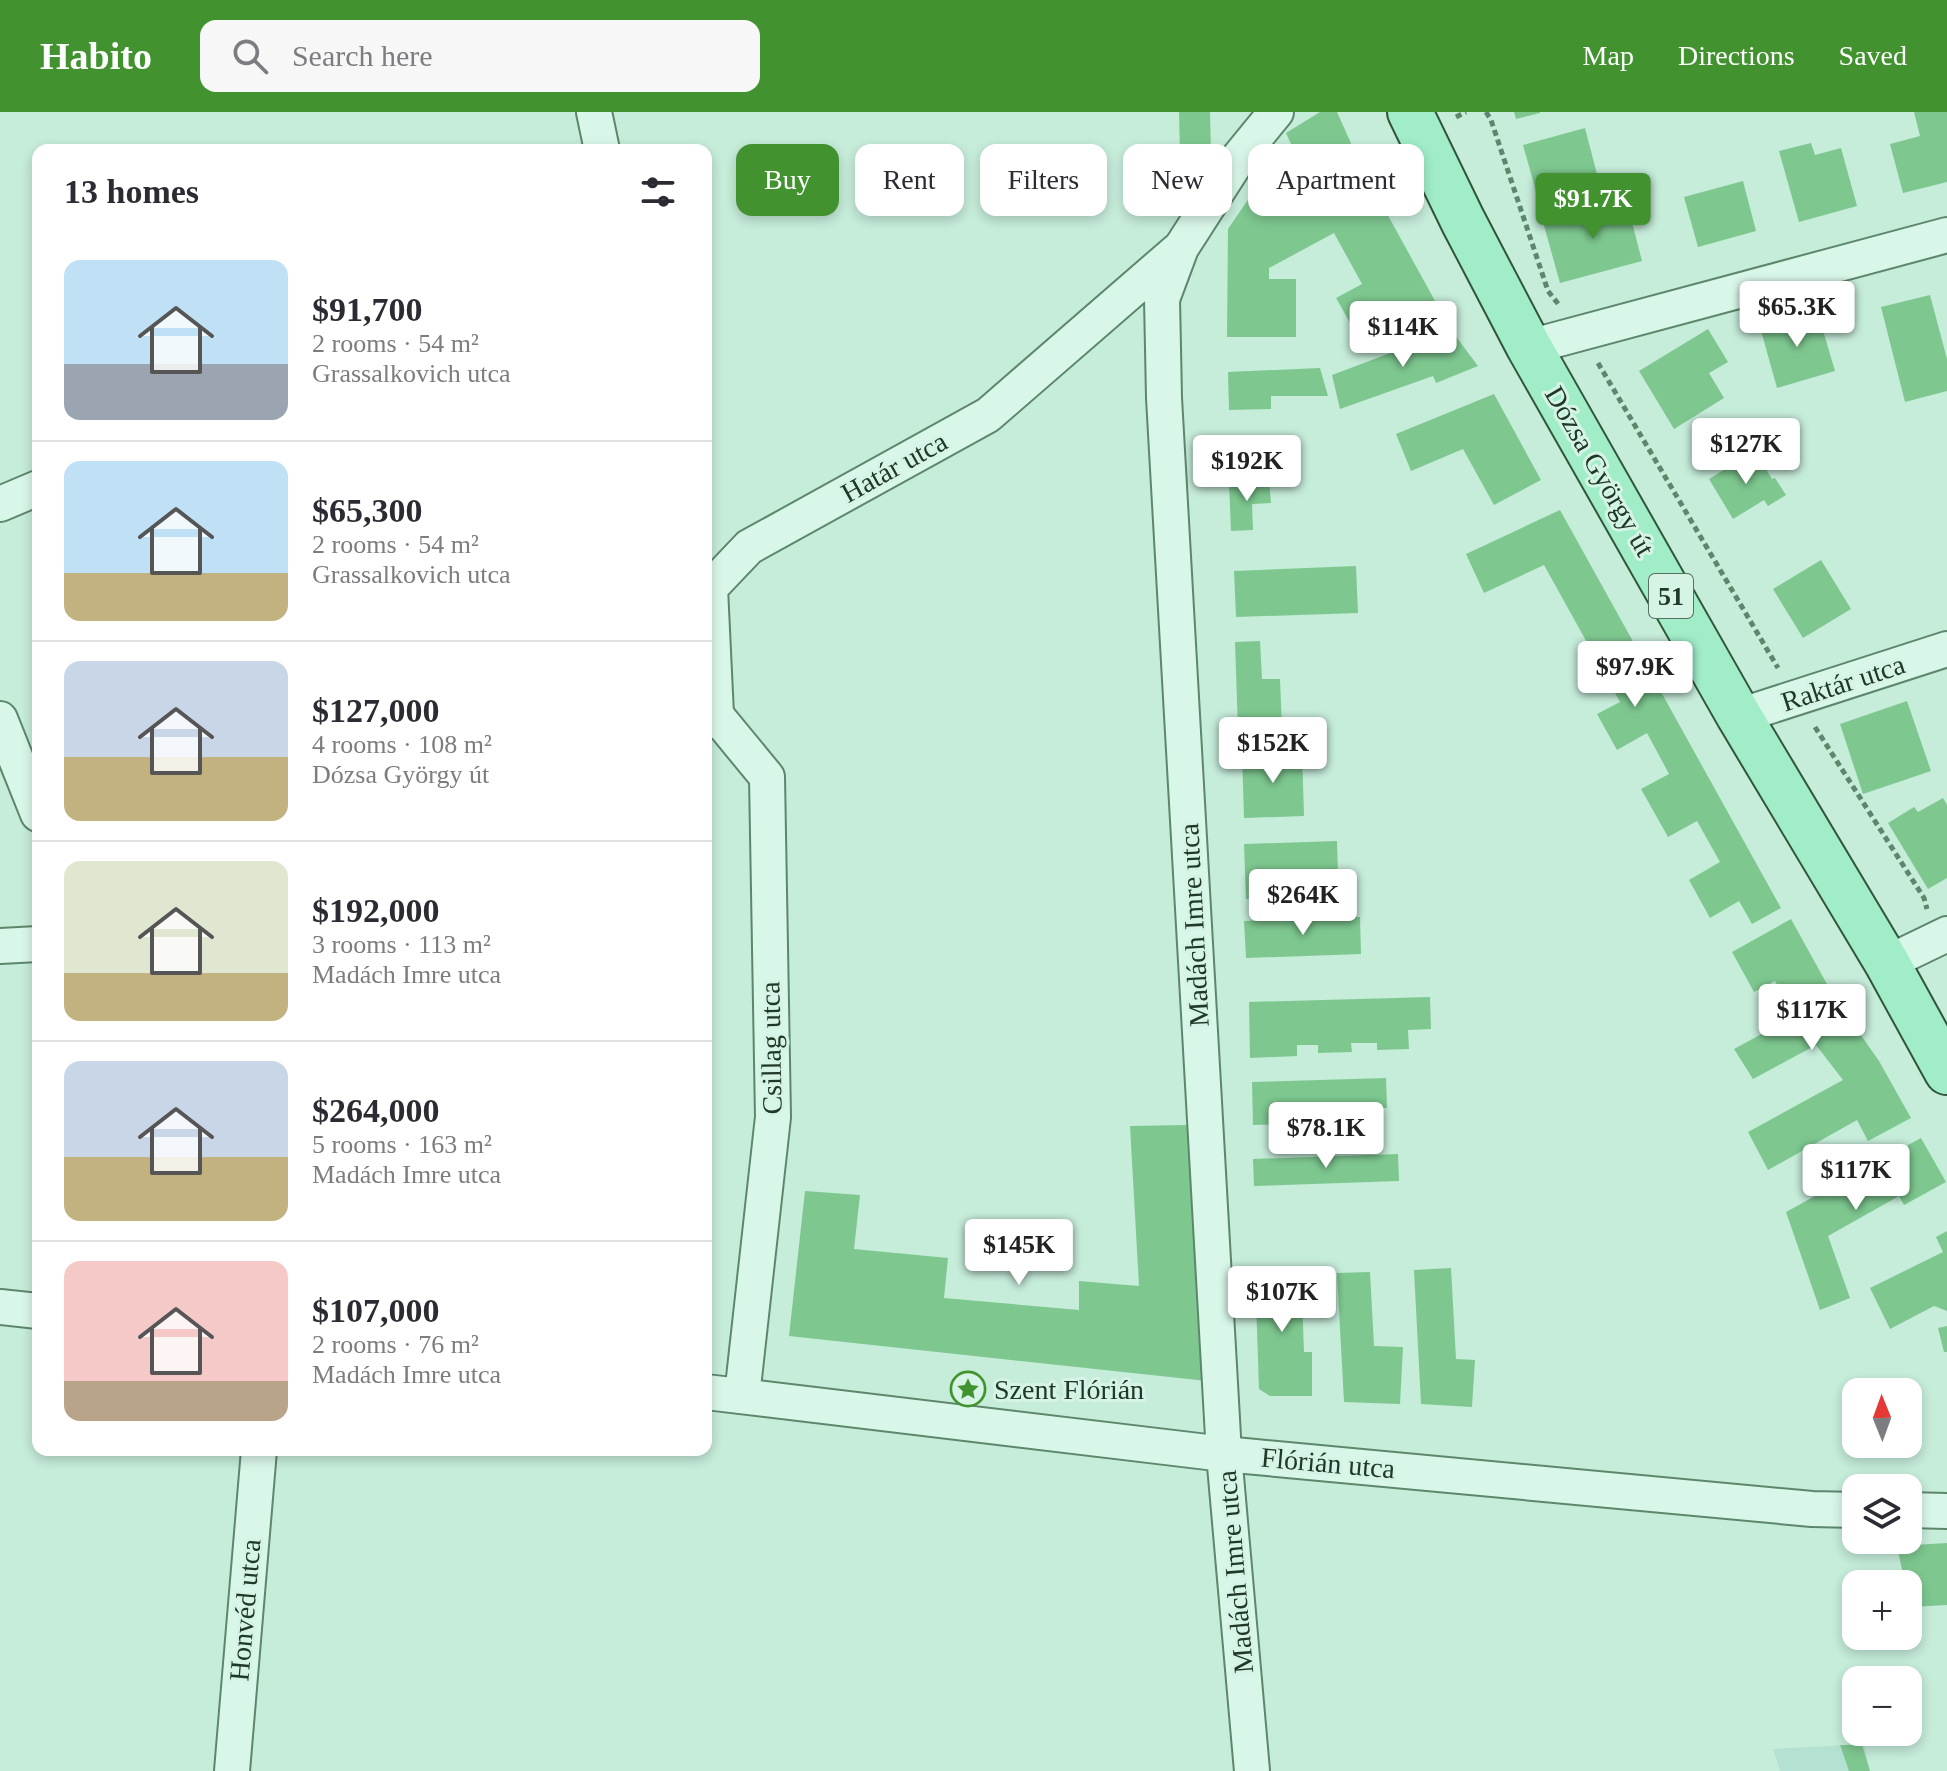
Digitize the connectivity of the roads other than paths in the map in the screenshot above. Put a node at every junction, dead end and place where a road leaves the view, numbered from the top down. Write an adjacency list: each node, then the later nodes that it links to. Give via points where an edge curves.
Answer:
1 (594, 112): 4 (street)
2 (1276, 112): 6 (street, Madách Imre utca, via 1240,156)
3 (1410, 112): 7 (main road, Dózsa György út / 51)
4 (601, 144)
5 (1947, 235): 7 (street)
6 (1181, 248): 10 (street, Határ utca, via 988,415 749,547); 25 (street, Madách Imre utca, via 1162,299 1164,398)
7 (1529, 347): 12 (main road, Dózsa György út / 51)
8 (32, 491): 9 (street)
9 (0, 504)
10 (712, 579)
11 (1947, 649): 12 (street, Raktár utca)
12 (1739, 716): 19 (main road, Dózsa György út / 51)
13 (0, 719): 15 (street)
14 (712, 720): 24 (street, Csillag utca, via 767,777 773,1117)
15 (32, 799)
16 (1941, 937): 19 (street)
17 (32, 944): 18 (street)
18 (0, 946)
19 (1887, 963): 20 (main road, Dózsa György út / 51)
20 (1947, 1072)
21 (0, 1307): 22 (street)
22 (32, 1310)
23 (712, 1393): 24 (street, Flórián utca)
24 (742, 1396): 25 (street, Flórián utca)
25 (1224, 1454): 27 (street, Flórián utca); 31 (street, Madách Imre utca)
26 (258, 1456): 30 (street, Honvéd utca)
27 (1842, 1510)
28 (1922, 1510): 29 (street)
29 (1947, 1511)
30 (232, 1771)
31 (1252, 1771)

